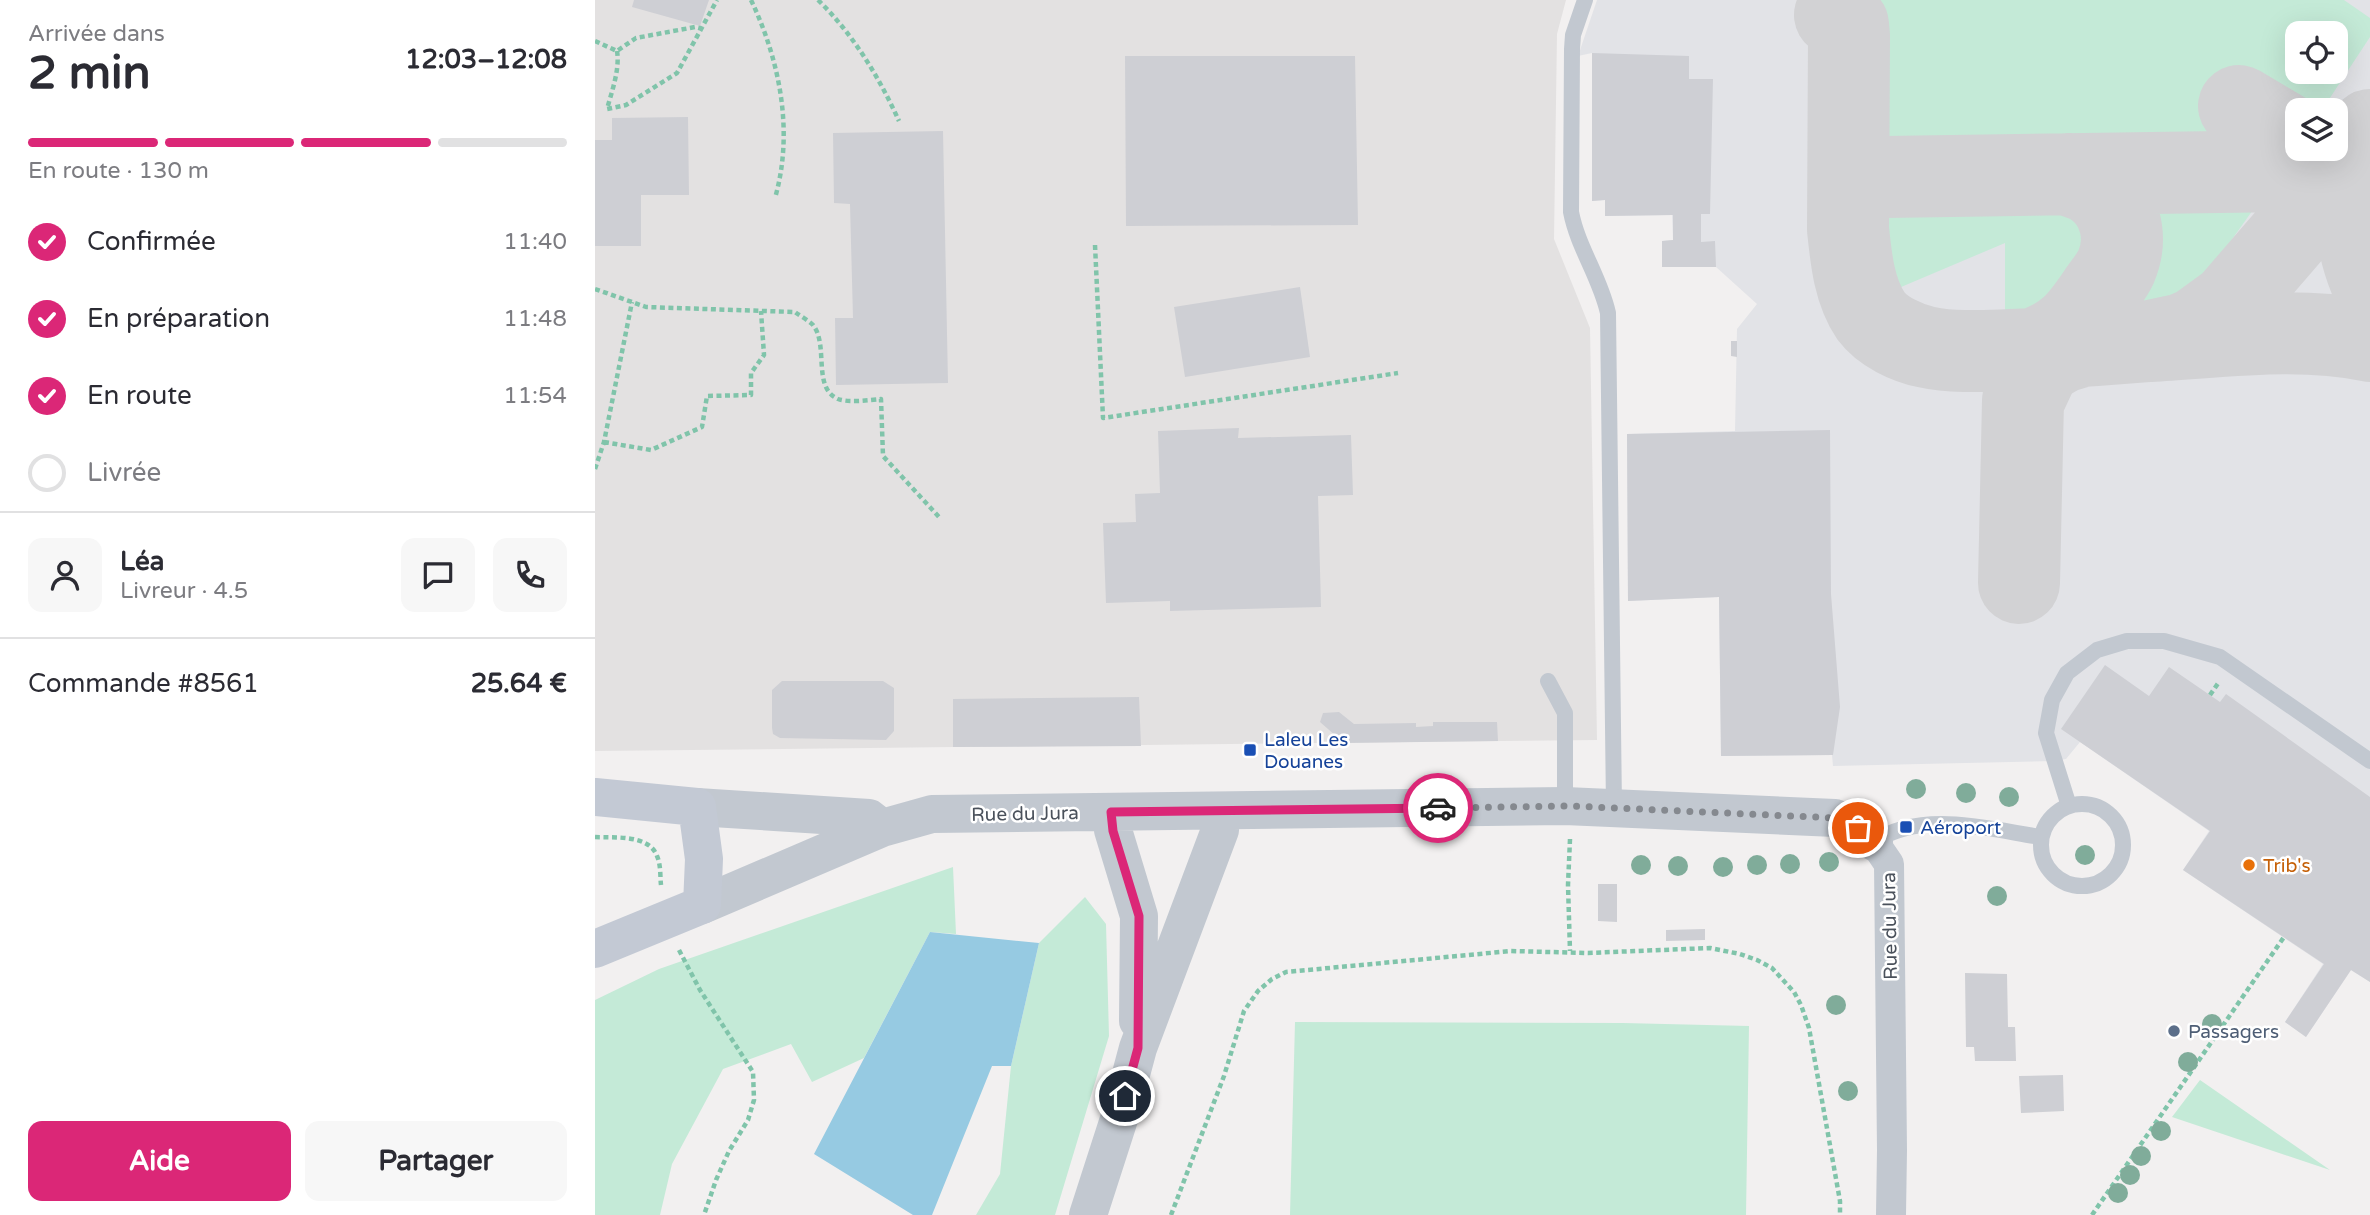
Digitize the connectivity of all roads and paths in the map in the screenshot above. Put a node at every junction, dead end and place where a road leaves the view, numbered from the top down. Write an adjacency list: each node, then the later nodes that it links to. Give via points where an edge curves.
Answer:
1 (717, 0): 5 (path)
2 (751, 0): 9 (path, via 782,93 782,173)
3 (818, 0): 8 (path, via 866,59)
4 (1585, 0): 24 (lane, via 1572,49 1571,212 1575,234 1608,313)
5 (703, 29): 7 (path, via 636,38); 7 (path, via 677,73 627,105 607,109)
6 (595, 41): 7 (path)
7 (617, 51)
8 (899, 121)
9 (775, 198)
10 (1095, 245): 14 (path, via 1103,418)
11 (595, 289): 12 (path)
12 (632, 302): 13 (path, via 646,307); 15 (path)
13 (761, 310): 15 (path, via 764,355 751,373 751,395 707,396 702,427 651,450); 17 (path, via 795,312 812,324 822,343 822,378 830,394 840,400 881,399 883,456)
14 (1398, 373)
15 (604, 442): 16 (path)
16 (595, 469)
17 (939, 517)
18 (1548, 681): 21 (lane, via 1565,713)
19 (2370, 761): 22 (lane, via 2220,657 2164,641 2127,640 2097,650 2067,673 2052,700 2046,733)
20 (611, 794): 23 (main road)
21 (1568, 806): 24 (street, Rue du Jura); 25 (street, Rue du Jura); 34 (path)
22 (2069, 806): 29 (lane, via 2056,813); 29 (lane, via 2083,804 2109,814 2123,839 2117,868 2094,885 2080,887 2060,880 2045,865)
23 (697, 807): 27 (street, via 869,818); 31 (main road, via 704,859)
24 (1614, 808): 30 (street, Rue du Jura, via 1835,818 1858,828)
25 (1221, 811): 26 (street, Rue du Jura); 35 (street, via 1220,830)
26 (1111, 812): 27 (street, Rue du Jura, via 932,814); 35 (street, via 1139,916)
27 (882, 828): 31 (street, Rue du Jura)
28 (595, 837): 31 (path, via 633,839 654,850 662,895)
29 (2041, 837): 30 (lane, via 1922,824 1888,833)
30 (1874, 842): 40 (street, Rue du Jura, via 1889,863)
31 (685, 912): 33 (main road); 36 (path, via 675,942 753,1072 754,1100 748,1120 720,1170)
32 (2284, 937): 41 (path)
33 (595, 948)
34 (1570, 951): 38 (path, via 1467,954 1286,972 1272,979 1253,997 1239,1023 1224,1076); 39 (path, via 1710,948 1757,960 1785,980 1809,1028)
35 (1138, 1048): 37 (street)
36 (704, 1215)
37 (1088, 1215)
38 (1171, 1215)
39 (1840, 1215)
40 (1891, 1215)
41 (2092, 1215)

